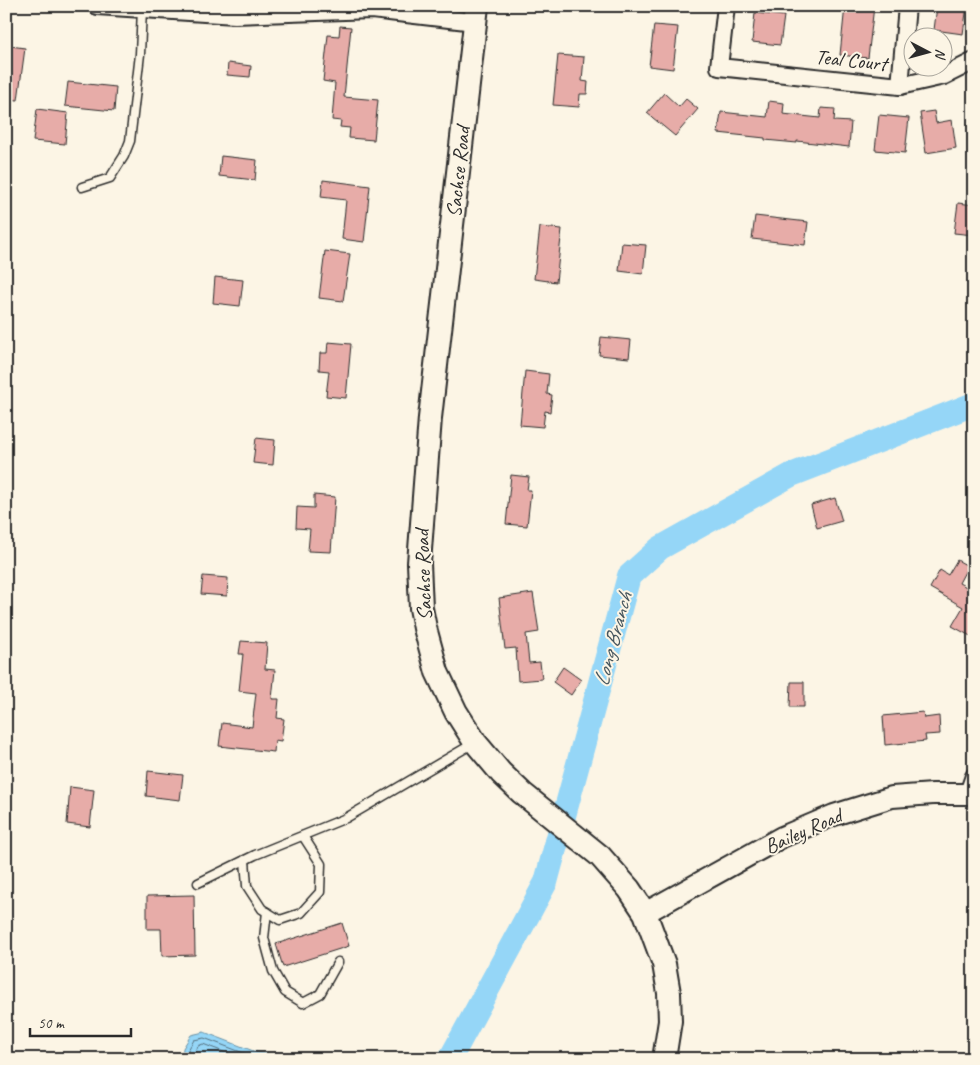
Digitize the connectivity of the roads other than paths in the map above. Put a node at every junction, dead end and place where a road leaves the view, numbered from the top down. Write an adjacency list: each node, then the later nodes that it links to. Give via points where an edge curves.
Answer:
1 (97, 6): 4 (street)
2 (726, 6): 7 (street, Teal Court, via 719,67)
3 (907, 6): 7 (street)
4 (142, 9): 5 (street, via 235,15 372,10); 8 (lane, via 130,141 110,178)
5 (476, 14): 9 (main road, Sachse Road, via 431,412 419,563 421,608 437,672)
6 (974, 61): 7 (street, Teal Court, via 944,76)
7 (900, 86)
8 (82, 187)
9 (475, 742): 11 (lane, via 346,818); 15 (main road, Sachse Road, via 501,773 600,856)
10 (972, 788): 15 (street, Bailey Road, via 892,797 834,815 782,837)
11 (303, 836): 12 (lane); 14 (lane, via 321,864 320,892 301,913 280,920)
12 (245, 860): 13 (lane); 14 (lane, via 247,886)
13 (198, 883)
14 (267, 912): 16 (lane, via 264,938 273,971 285,992 303,1003 320,994)
15 (646, 913): 17 (main road, Sachse Road, via 664,964 669,993 670,1021)
16 (338, 962)
17 (664, 1059)

